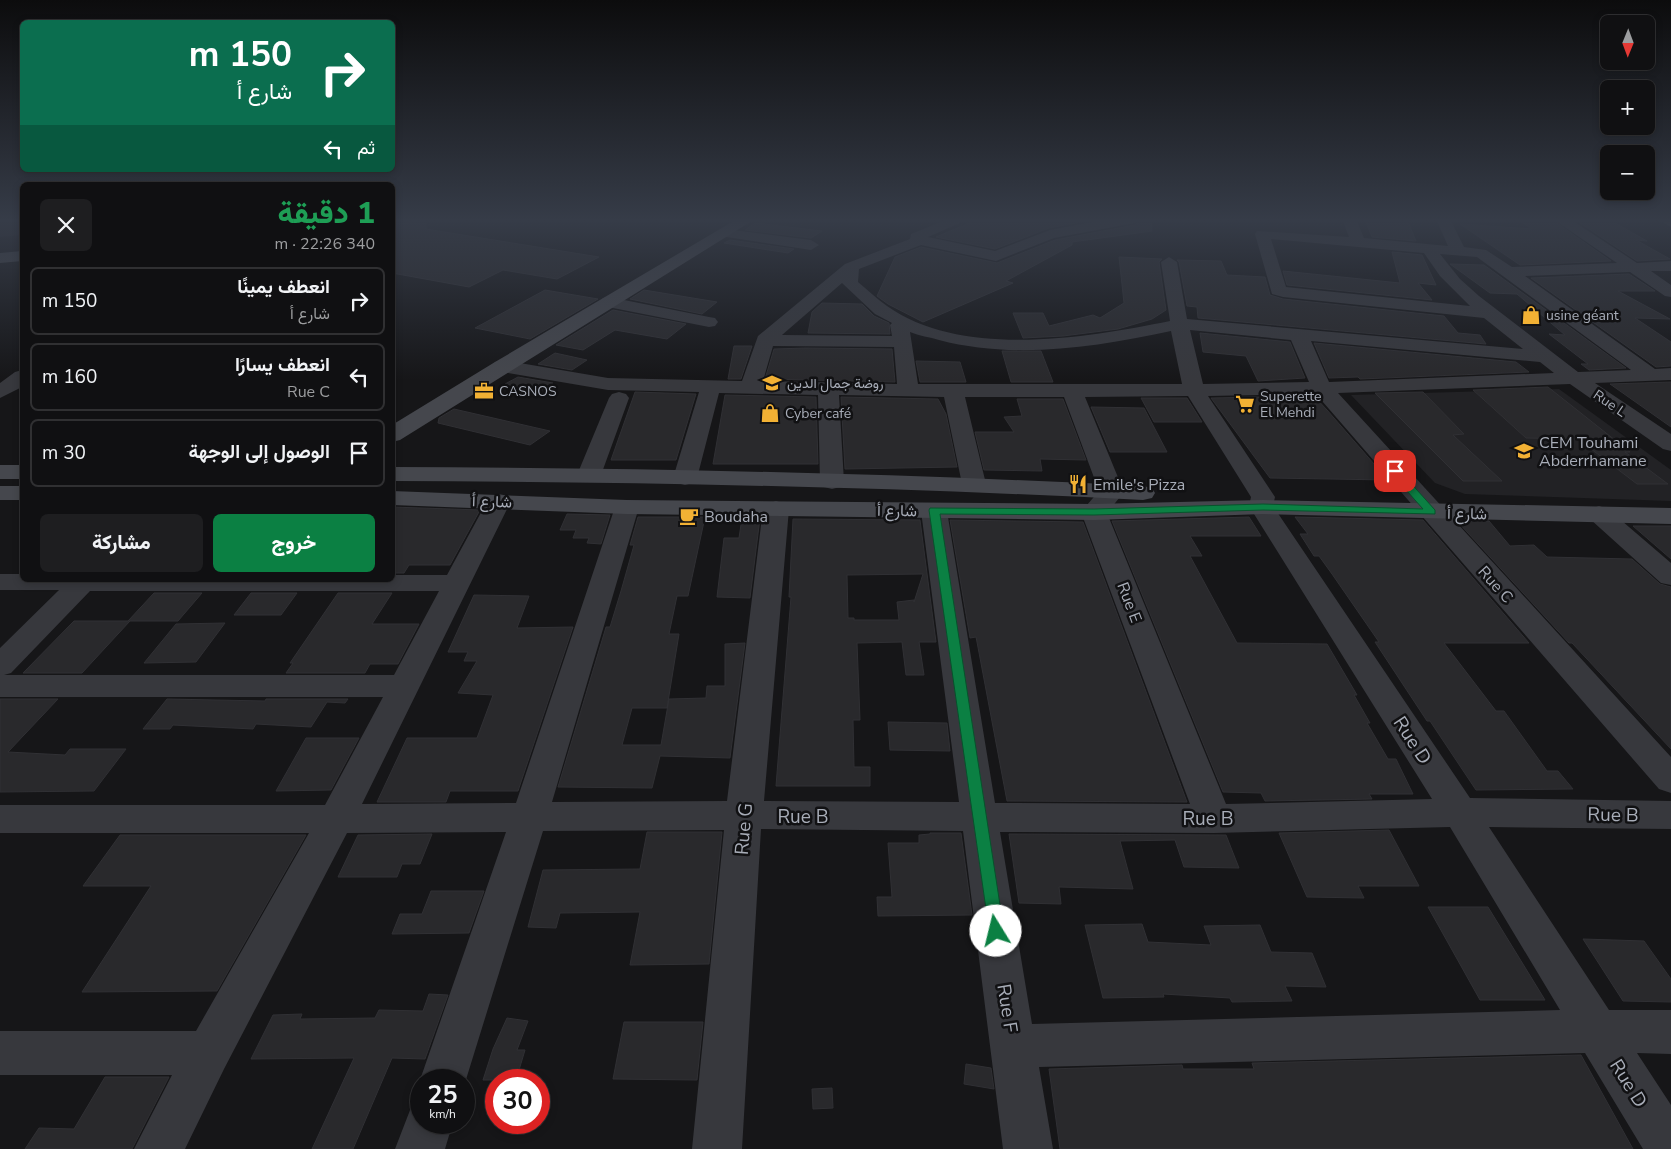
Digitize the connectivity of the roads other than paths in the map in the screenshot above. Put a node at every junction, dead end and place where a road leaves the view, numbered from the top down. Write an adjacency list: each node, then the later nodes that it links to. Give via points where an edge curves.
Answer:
1 (659, 273): 10 (street)
2 (844, 273): 16 (street)
3 (851, 273): 12 (street, via 850,283 858,292 868,302)
4 (1171, 273): 14 (street, Rue D)
5 (1273, 273): 11 (street, via 1278,290 1283,292)
6 (1443, 273): 11 (street, Rue L)
7 (1509, 273): 20 (street)
8 (1641, 273): 9 (street)
9 (1671, 292)
10 (609, 302): 13 (street); 19 (street)
11 (1489, 313): 18 (street, Rue L)
12 (897, 319): 14 (street, via 932,334 1005,343 1100,340); 17 (street)
13 (709, 322)
14 (1179, 324): 15 (street); 28 (street, Rue D)
15 (1298, 334): 18 (street); 25 (street, Rue C)
16 (765, 340): 17 (street); 24 (street)
17 (903, 342): 27 (street)
18 (1544, 357): 22 (street, Rue L)
19 (502, 366): 23 (street, via 608,384); 33 (street)
20 (1661, 375): 22 (street)
21 (20, 379): 31 (street)
22 (1574, 379): 25 (street); 34 (street, Rue L)
23 (711, 386): 24 (street); 39 (street)
24 (751, 386): 26 (street)
25 (1322, 388): 28 (street); 53 (street, Rue C)
26 (828, 389): 27 (street); 40 (street)
27 (908, 390): 29 (street)
28 (1194, 390): 30 (street); 48 (street, Rue D)
29 (953, 391): 30 (street); 41 (street)
30 (1072, 391): 46 (street, Rue E)
31 (0, 392)
32 (619, 398): 38 (street)
33 (395, 432)
34 (1667, 439)
35 (0, 472): 36 (street)
36 (20, 472)
37 (395, 474): 38 (street, شارع أ)
38 (585, 475): 39 (street, شارع أ); 47 (street)
39 (685, 478): 40 (street, شارع أ)
40 (832, 482): 41 (street, شارع أ)
41 (974, 484): 46 (street, شارع أ)
42 (0, 492): 43 (street)
43 (20, 493)
44 (395, 498): 45 (street, شارع أ)
45 (499, 501): 47 (street, شارع أ); 61 (street)
46 (1103, 502): 48 (street, شارع أ); 52 (street, شارع أ); 73 (street, Rue E)
47 (567, 503): 49 (street, شارع أ)
48 (1262, 503): 50 (street, شارع أ); 50 (street, شارع أ); 53 (street, شارع أ); 66 (street, Rue D)
49 (627, 507): 51 (street, شارع أ); 67 (street)
50 (1377, 508): 53 (street)
51 (776, 509): 52 (street, شارع أ); 68 (street, Rue G)
52 (934, 510): 70 (street, Rue F)
53 (1431, 512): 54 (street, شارع أ); 65 (street, Rue C)
54 (1599, 514): 55 (street, شارع أ); 56 (street)
55 (1671, 516)
56 (1671, 577)
57 (0, 582): 58 (street)
58 (20, 582)
59 (83, 582): 62 (street)
60 (270, 582): 61 (street)
61 (457, 583): 64 (street)
62 (0, 666)
63 (0, 686): 64 (street)
64 (404, 686): 72 (street)
65 (1671, 780)
66 (1460, 812): 69 (street, Rue B); 73 (street, Rue B); 74 (street, Rue D)
67 (530, 815): 68 (street, Rue B); 72 (street, Rue B); 79 (street)
68 (744, 815): 70 (street, Rue B); 83 (street, Rue G)
69 (1671, 815)
70 (978, 817): 73 (street, Rue B); 76 (street, Rue F)
71 (0, 818): 72 (street, Rue B)
72 (336, 819): 77 (street)
73 (1214, 819)
74 (1597, 1031): 75 (street); 76 (street); 85 (street, Rue D)
75 (1671, 1032)
76 (1013, 1046): 84 (street, Rue F)
77 (208, 1052): 78 (street); 81 (street)
78 (0, 1054)
79 (447, 1069)
80 (425, 1134): 82 (street)
81 (159, 1149)
82 (420, 1149)
83 (717, 1149)
84 (1028, 1149)
85 (1670, 1149)

